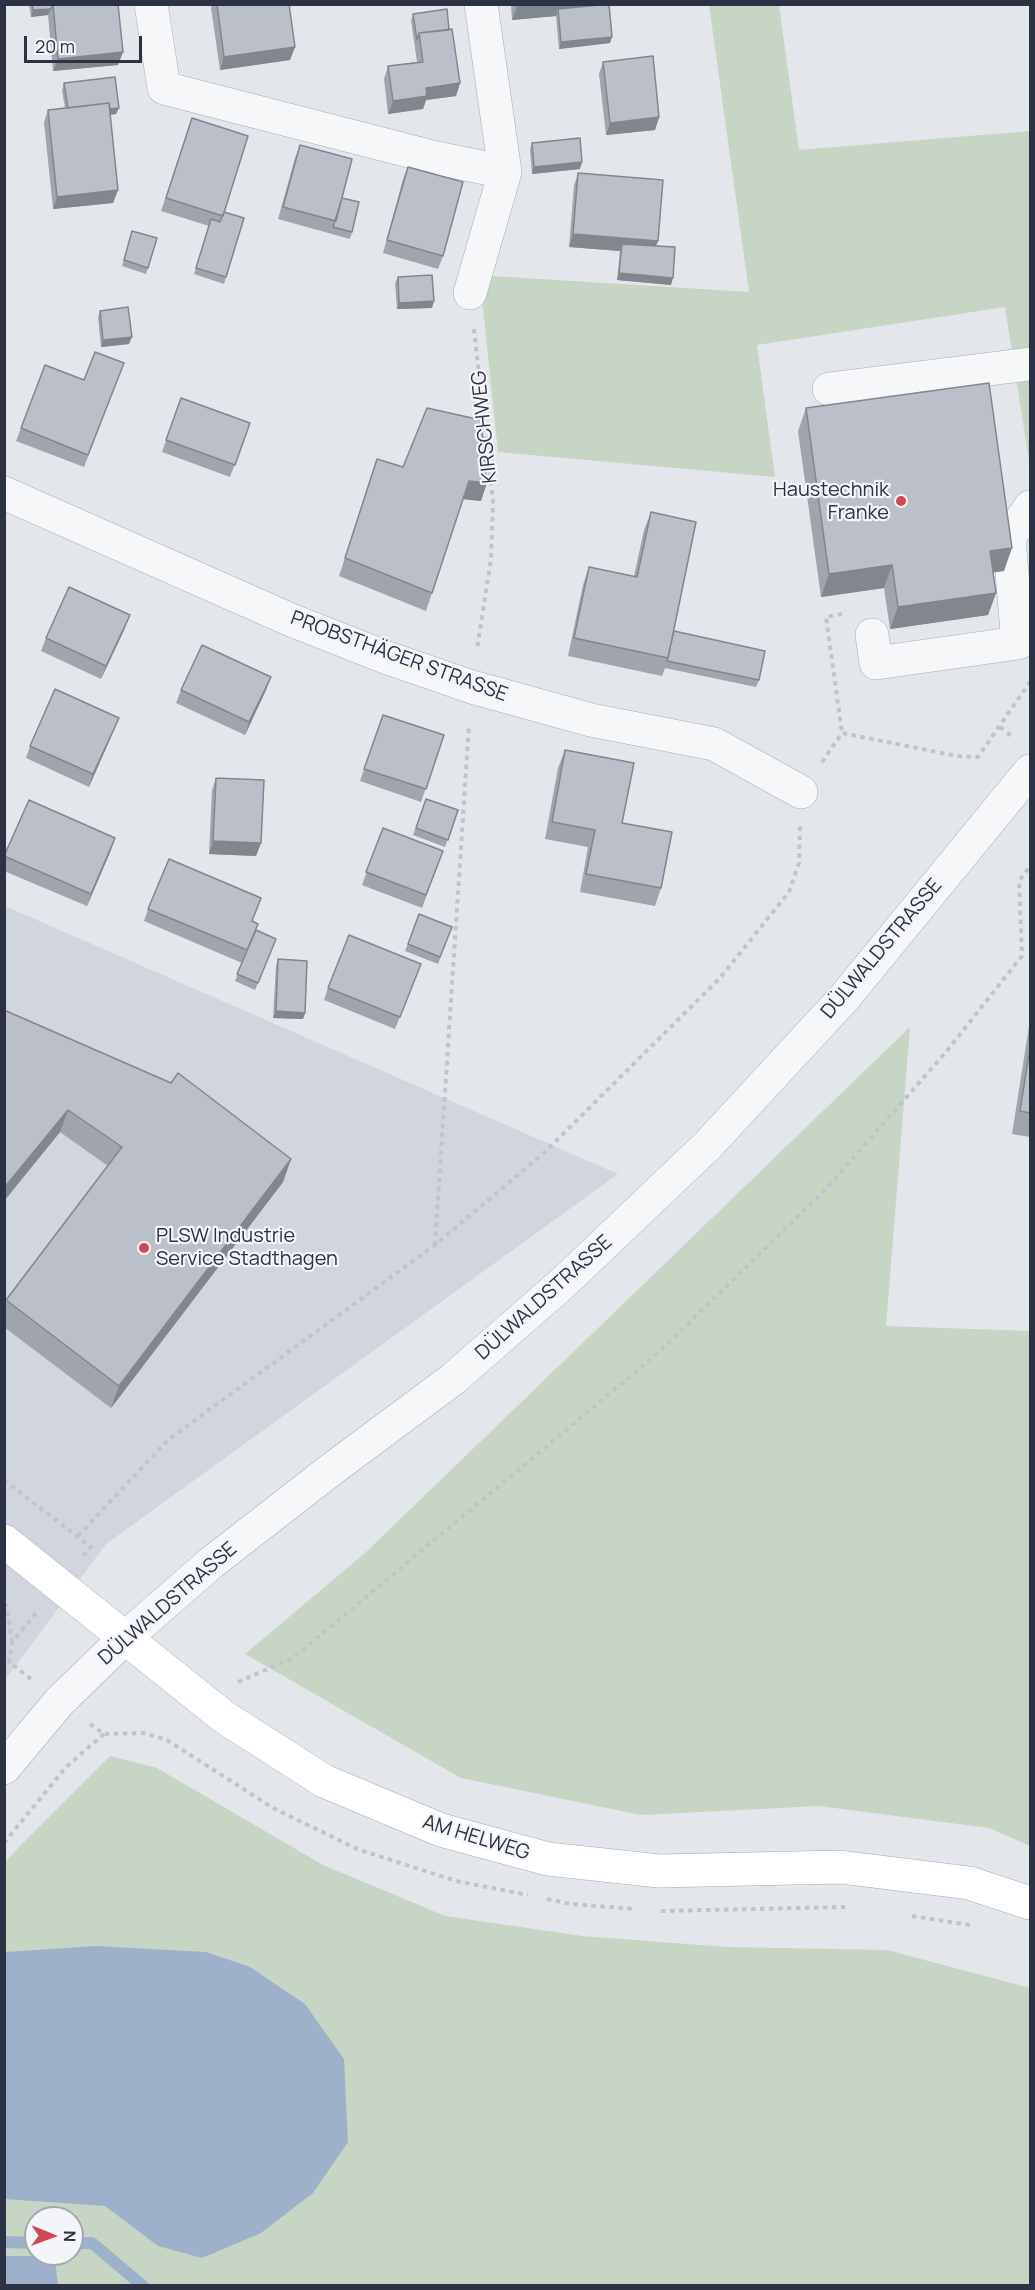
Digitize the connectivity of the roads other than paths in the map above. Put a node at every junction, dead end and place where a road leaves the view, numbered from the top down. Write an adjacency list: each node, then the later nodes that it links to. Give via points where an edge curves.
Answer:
1 (151, 4): 3 (street, via 164,88)
2 (481, 4): 3 (street)
3 (505, 172): 4 (street)
4 (470, 293)
5 (1030, 364): 6 (street)
6 (829, 389)
7 (4, 493): 11 (street, PROBSTHÄGER STRASSE, via 291,620 386,657 472,687 591,720 714,744)
8 (1030, 507): 9 (street, via 1009,538 1018,643 876,663)
9 (872, 635)
10 (1030, 771): 13 (street, DÜLWALDSTRASSE, via 843,998 700,1154 564,1282 453,1379 211,1563)
11 (801, 792)
12 (4, 1541): 13 (main road, AM HELWEG)
13 (125, 1638): 14 (street, DÜLWALDSTRASSE, via 60,1701); 15 (main road, AM HELWEG, via 215,1710 324,1781 441,1830 549,1859 659,1870 840,1867 969,1883)
14 (4, 1768)
15 (1030, 1903)

